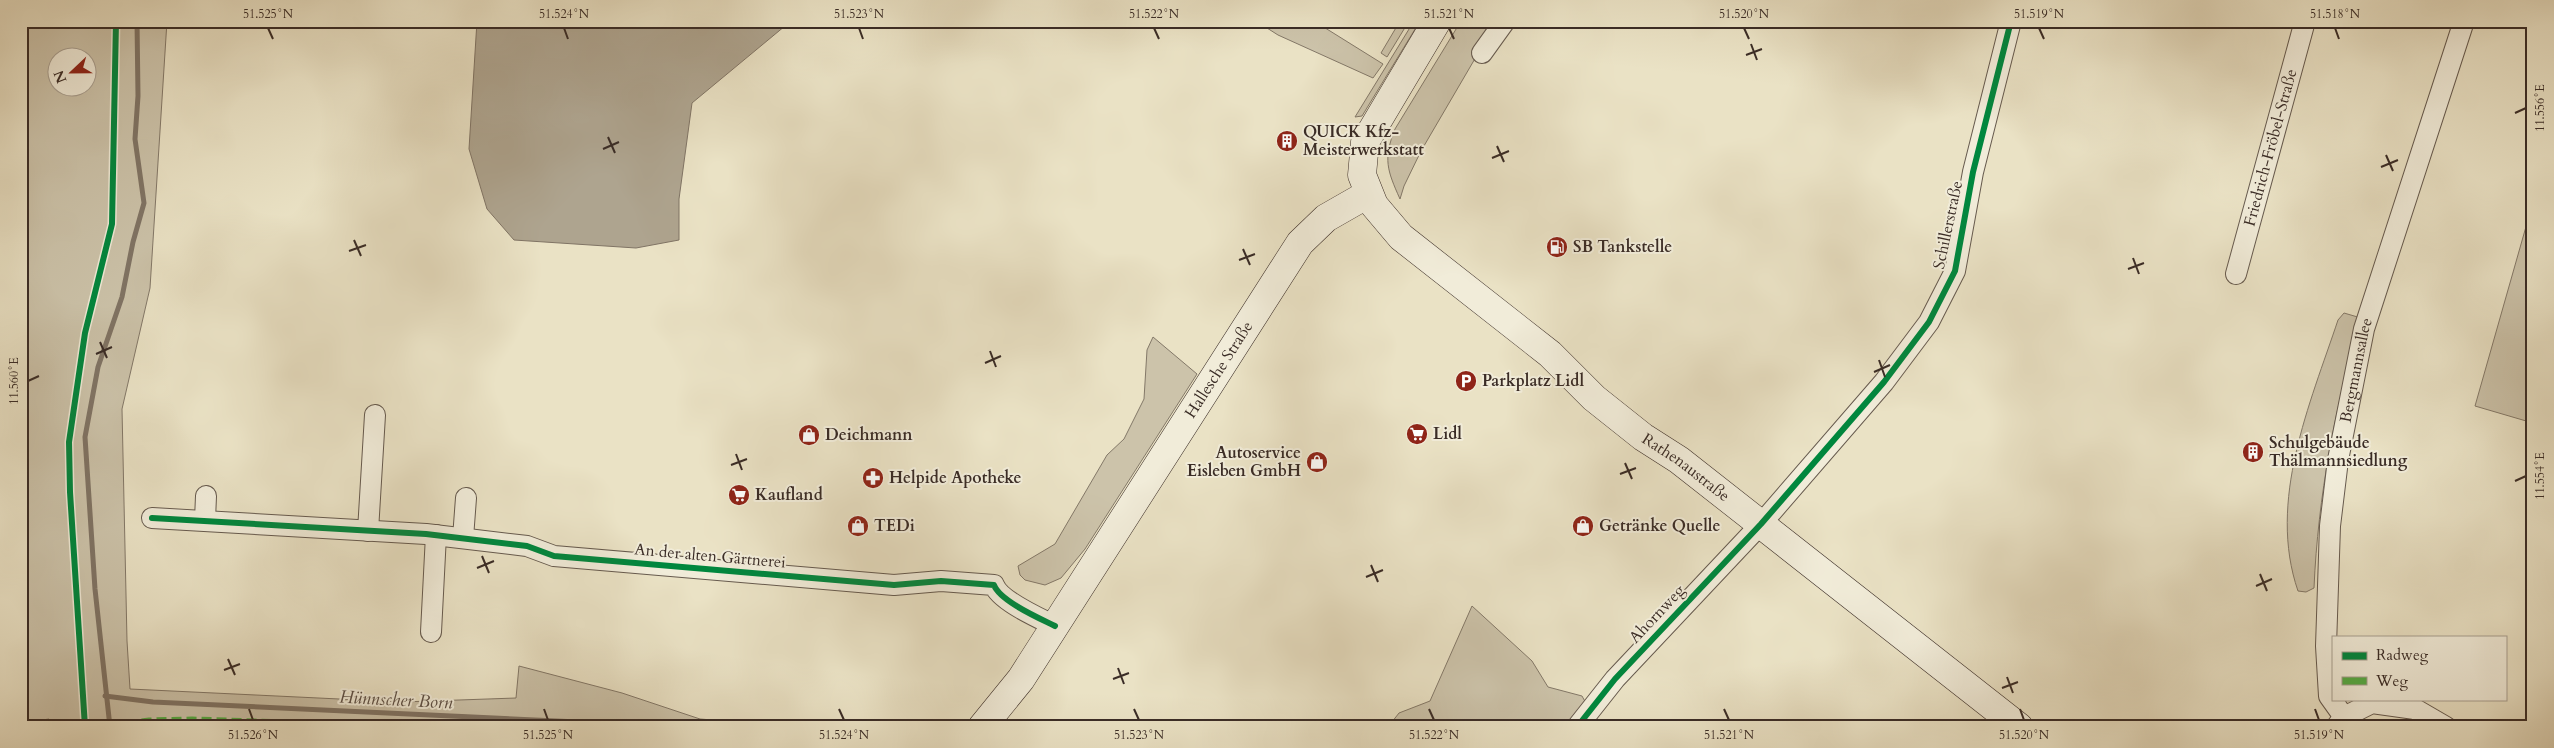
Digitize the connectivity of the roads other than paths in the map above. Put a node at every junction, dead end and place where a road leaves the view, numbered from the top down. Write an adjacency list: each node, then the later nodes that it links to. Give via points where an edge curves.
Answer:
1 (1437, 21): 7 (main road, via 1365,142 1362,166)
2 (1505, 21): 6 (street)
3 (2011, 21): 14 (street, Schillerstraße, via 1972,172 1954,271 1929,322 1884,382)
4 (2305, 21): 8 (street, Friedrich-Fröbel-Straße)
5 (2464, 21): 20 (street, Bergmannsallee, via 2364,329 2338,460 2330,526 2326,646 2329,696)
6 (1482, 53)
7 (1368, 194): 14 (main road, Rathenaustraße, via 1382,218 1413,246 1550,354 1594,398); 18 (main road, Hallesche Straße, via 1326,218 1300,243)
8 (2236, 274)
9 (375, 415): 15 (street)
10 (206, 496): 13 (street)
11 (466, 498): 17 (street)
12 (152, 518): 13 (street, An der alten Gärtnerei)
13 (205, 520): 15 (street, An der alten Gärtnerei)
14 (1761, 524): 22 (street, Ahornweg, via 1615,679); 23 (main road, Rathenaustraße)
15 (368, 531): 16 (street, An der alten Gärtnerei)
16 (431, 535): 17 (street, An der alten Gärtnerei); 19 (street)
17 (463, 538): 18 (street, An der alten Gärtnerei, via 527,546 554,556 630,563 894,585 941,581 994,585 996,591 1017,606)
18 (1055, 626): 21 (main road, Hallesche Straße, via 1021,679)
19 (431, 632)
20 (2340, 722): 24 (street, via 2372,703 2415,709)
21 (982, 727)
22 (1576, 727)
23 (2019, 727)
24 (2446, 727)

